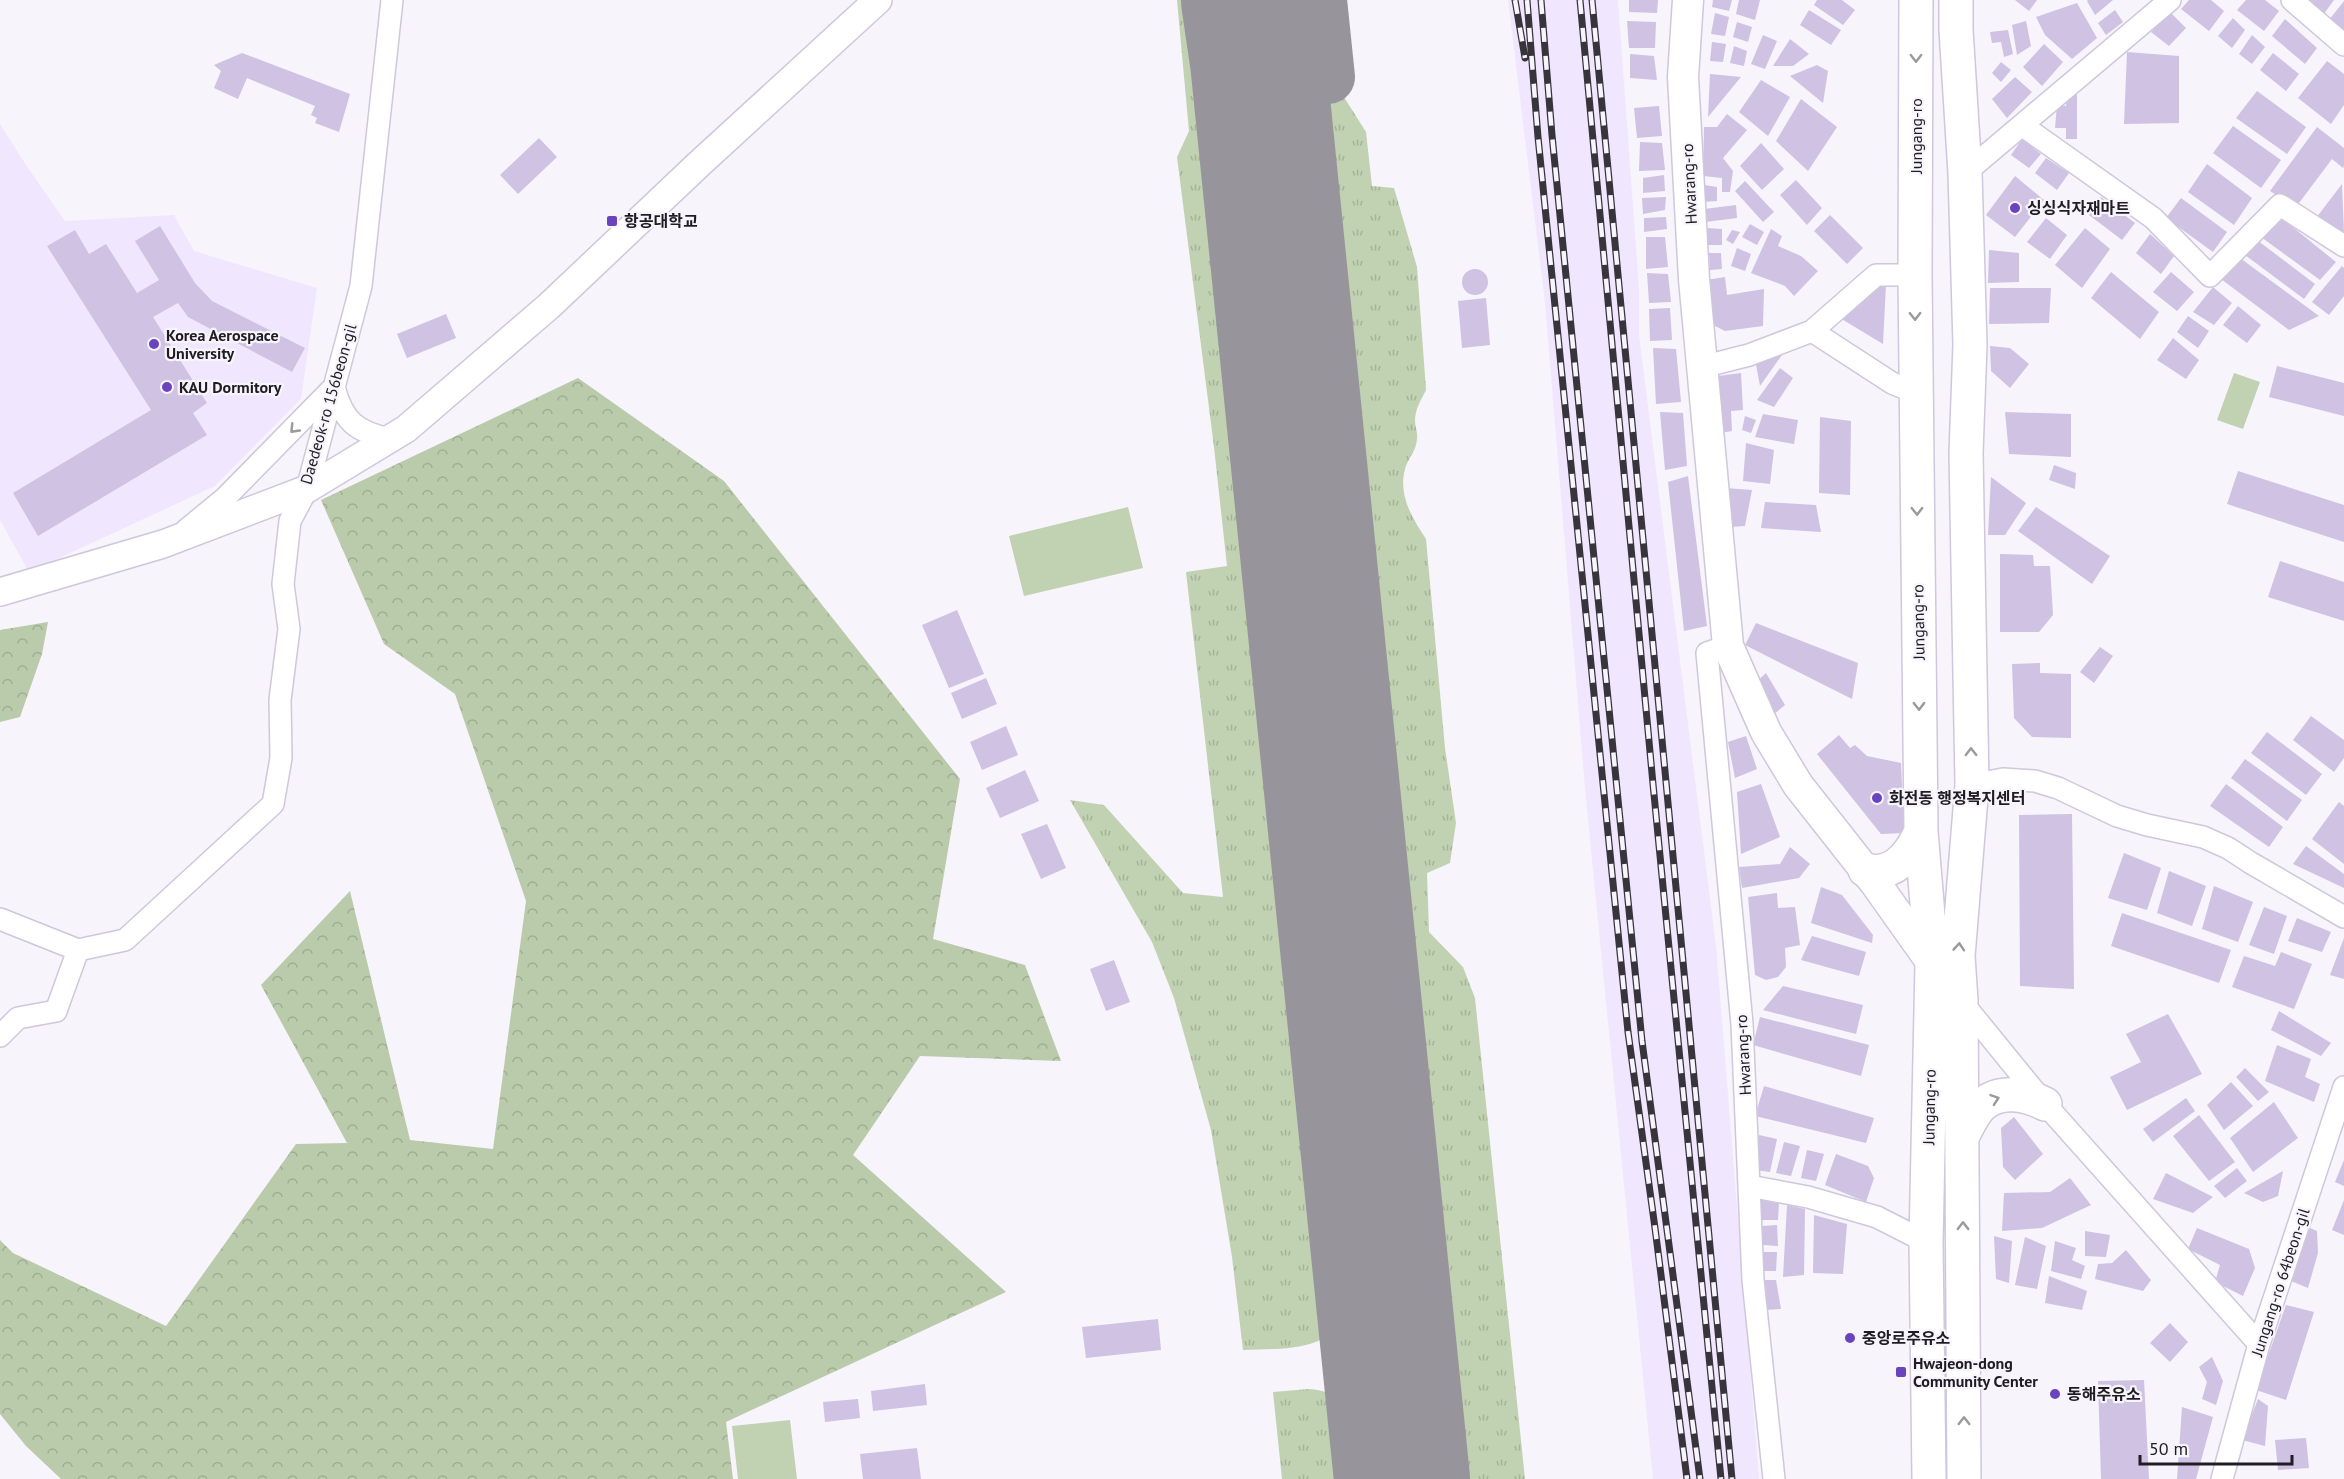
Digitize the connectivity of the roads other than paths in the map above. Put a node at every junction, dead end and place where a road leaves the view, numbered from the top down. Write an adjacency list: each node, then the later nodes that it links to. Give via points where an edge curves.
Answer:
1 (392, 0): 15 (street, Daedeok-ro 156beon-gil, via 361,286)
2 (878, 0): 17 (street, via 549,306)
3 (1688, 0): 14 (main road, Hwarang-ro, via 1683,77)
4 (1916, 0): 12 (main road, Jungang-ro, one-way to 12)
5 (1956, 0): 10 (main road, Jungang-ro)
6 (2170, 0): 9 (street)
7 (2292, 0): 8 (street)
8 (2344, 45)
9 (2023, 126): 10 (street); 11 (street, via 2153,218 2210,276 2280,204)
10 (1965, 173): 22 (main road, Jungang-ro, one-way to 10, via 1966,453 1970,345)
11 (2344, 246)
12 (1915, 275): 13 (street, via 1876,275); 16 (main road, Jungang-ro, one-way to 16)
13 (1812, 331): 14 (street, via 1749,355); 16 (street, via 1893,383)
14 (1702, 367): 21 (main road, Hwarang-ro)
15 (334, 387): 17 (street, via 339,407 351,422 368,435); 18 (street, Daedeok-ro 156beon-gil); 19 (street, one-way to 19, via 225,498)
16 (1916, 393): 23 (main road, Jungang-ro, one-way to 23)
17 (390, 439): 18 (street)
18 (307, 489): 19 (street, Daedeok-ro 156beon-gil); 27 (street, via 290,521 283,584 290,629 280,700 281,758 273,804 125,940)
19 (175, 540): 20 (street, Daedeok-ro 156beon-gil)
20 (0, 592)
21 (1728, 646): 24 (main road, Hwarang-ro, via 1766,732 1798,785); 34 (street, Hwarang-ro, via 1707,653 1742,1024)
22 (1972, 784): 25 (street, via 2003,779 2035,781 2117,816 2203,837); 29 (main road, Jungang-ro, one-way to 22, via 1958,956)
23 (1921, 831): 24 (main road, via 1907,856 1893,868); 28 (main road, Jungang-ro)
24 (1865, 870): 28 (main road, Hwarang-ro)
25 (2344, 917)
26 (0, 919): 27 (street)
27 (78, 950): 30 (street, via 56,1011 18,1018)
28 (1932, 964): 29 (main road, Hwarang-ro); 35 (main road, Jungang-ro)
29 (1961, 1001): 32 (street); 33 (main road, Jungang-ro)
30 (0, 1036)
31 (2344, 1087): 36 (street, Jungang-ro 64beon-gil)
32 (2045, 1104): 33 (main road, one-way to 32, via 1974,1115 1990,1100 2022,1095); 36 (street)
33 (1962, 1137): 39 (main road, Jungang-ro, one-way to 33)
34 (1749, 1186): 35 (street, via 1808,1197 1877,1217); 37 (street, Hwarang-ro, via 1753,1280)
35 (1926, 1242): 38 (main road, Jungang-ro)
36 (2259, 1344): 40 (street, Jungang-ro 64beon-gil)
37 (1774, 1479)
38 (1929, 1479)
39 (1964, 1479)
40 (2222, 1479)

